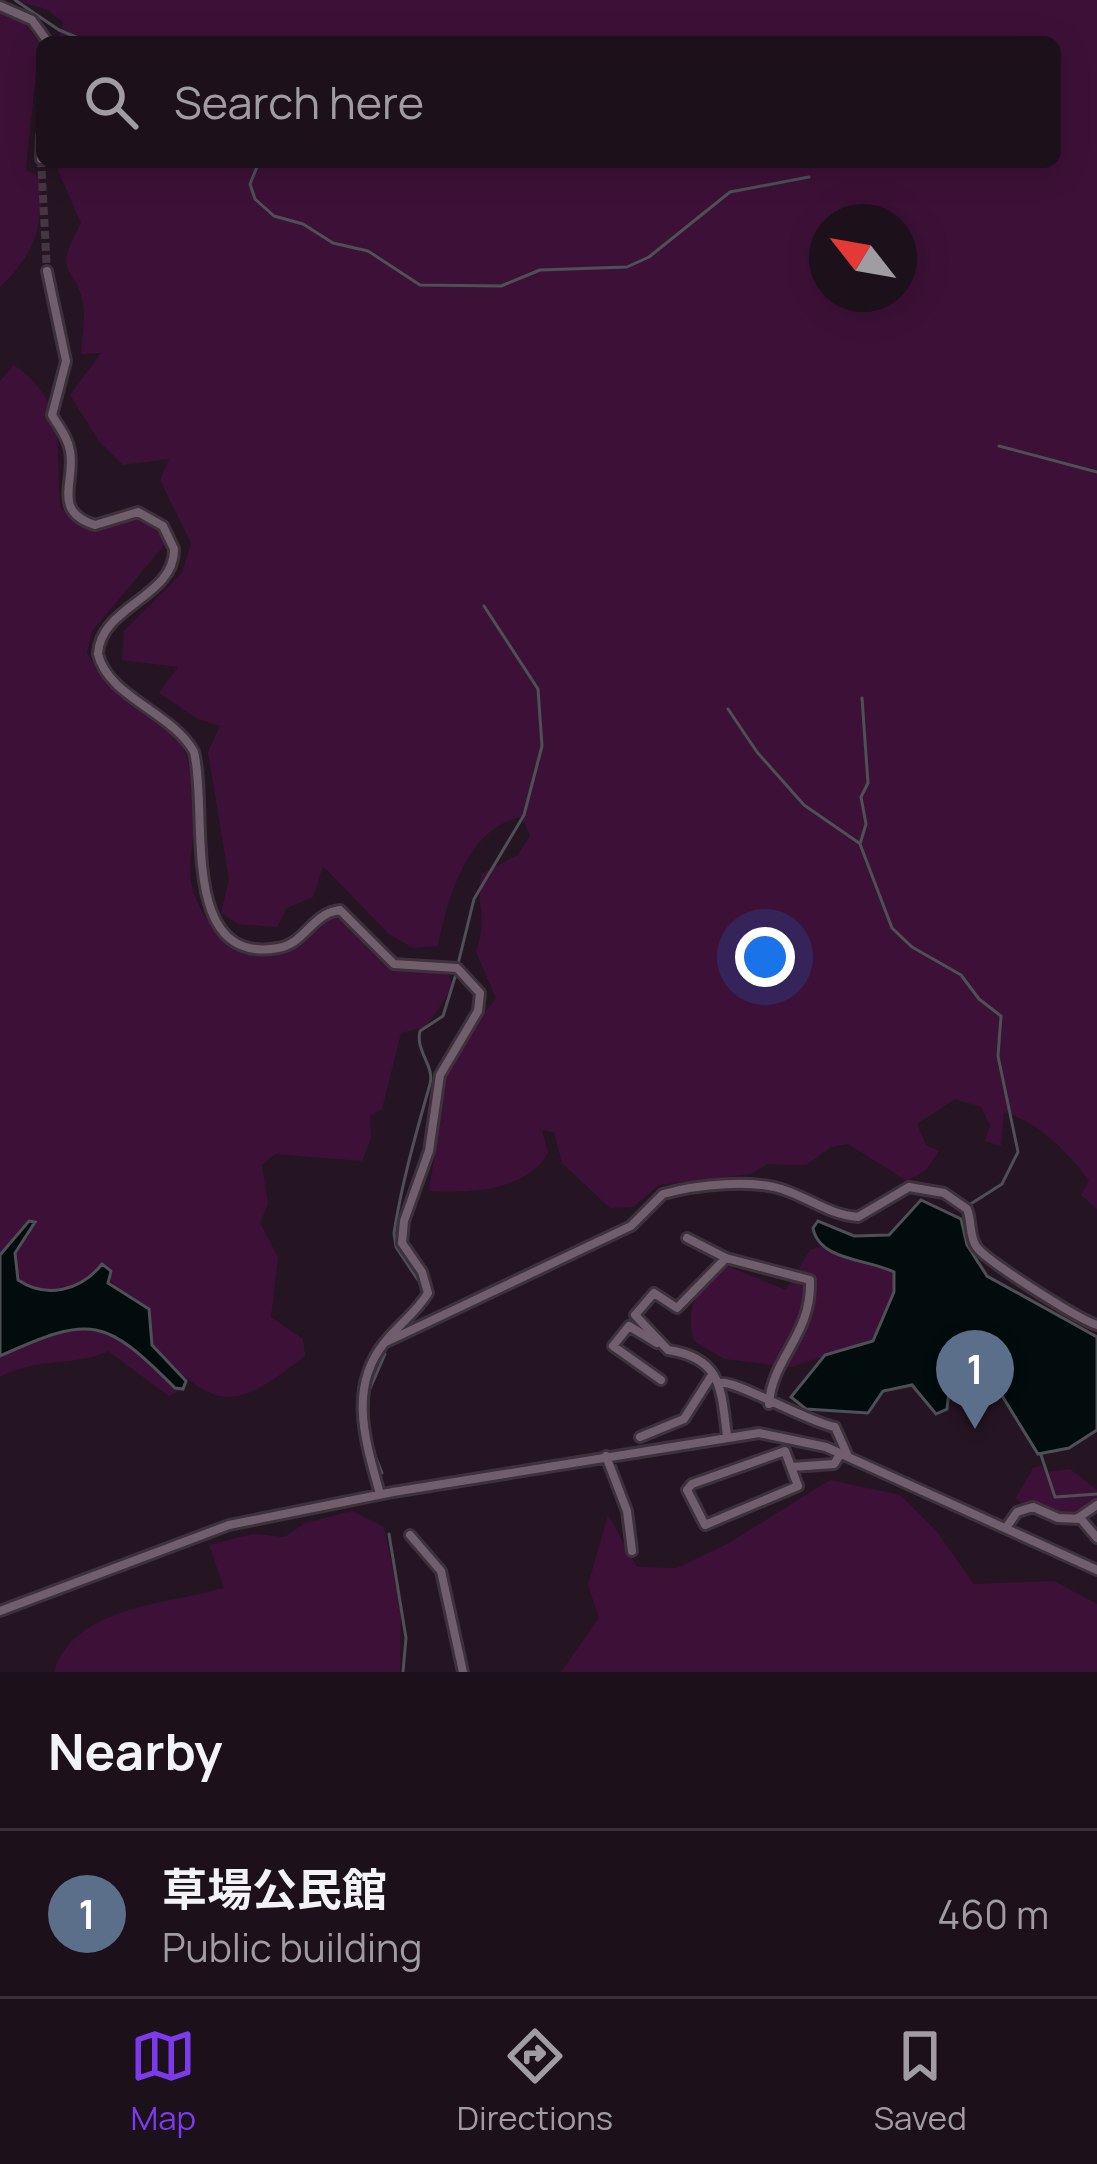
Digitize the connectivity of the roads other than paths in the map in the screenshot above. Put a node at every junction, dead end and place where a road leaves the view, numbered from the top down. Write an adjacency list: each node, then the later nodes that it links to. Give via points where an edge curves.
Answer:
1 (0, 6): 2 (street, via 32,20)
2 (44, 36)
3 (47, 272): 7 (street, via 67,361 52,415 70,450 71,510 95,525 138,512 163,526 174,549 168,572 109,626 98,654 106,674 181,730 194,752 216,926 252,950 279,948 320,915 340,910 388,960 458,968 480,993 478,1011 440,1075 429,1151 404,1221 402,1243 430,1288)
4 (687, 1238): 5 (street)
5 (726, 1258): 8 (street, via 677,1308 654,1293 635,1315); 12 (street, via 811,1280 800,1338 770,1382)
6 (1097, 1325): 7 (street, via 985,1258 967,1209 944,1193 909,1187 858,1217 756,1185 663,1194 631,1226)
7 (384, 1343): 18 (street, via 368,1372 359,1418)
8 (668, 1350): 9 (street, via 697,1356); 10 (street, via 629,1326 614,1346)
9 (712, 1375): 11 (street); 14 (street, via 684,1419)
10 (661, 1380)
11 (720, 1383): 12 (street, via 739,1383); 13 (street)
12 (769, 1404): 15 (street, via 835,1427)
13 (727, 1436): 15 (street, via 797,1438); 16 (street)
14 (640, 1437)
15 (844, 1454): 17 (street, via 834,1464); 21 (street)
16 (606, 1456): 18 (street); 24 (street)
17 (791, 1467): 17 (street, via 798,1486 704,1525 695,1514 692,1484 785,1451)
18 (380, 1494): 26 (street, via 177,1540)
19 (1097, 1505): 20 (street)
20 (1078, 1518): 21 (street, via 1028,1507); 23 (street)
21 (1006, 1528): 25 (street)
22 (410, 1535): 27 (street, via 441,1571)
23 (1097, 1538)
24 (632, 1551)
25 (1097, 1570)
26 (0, 1611)
27 (463, 1672)

